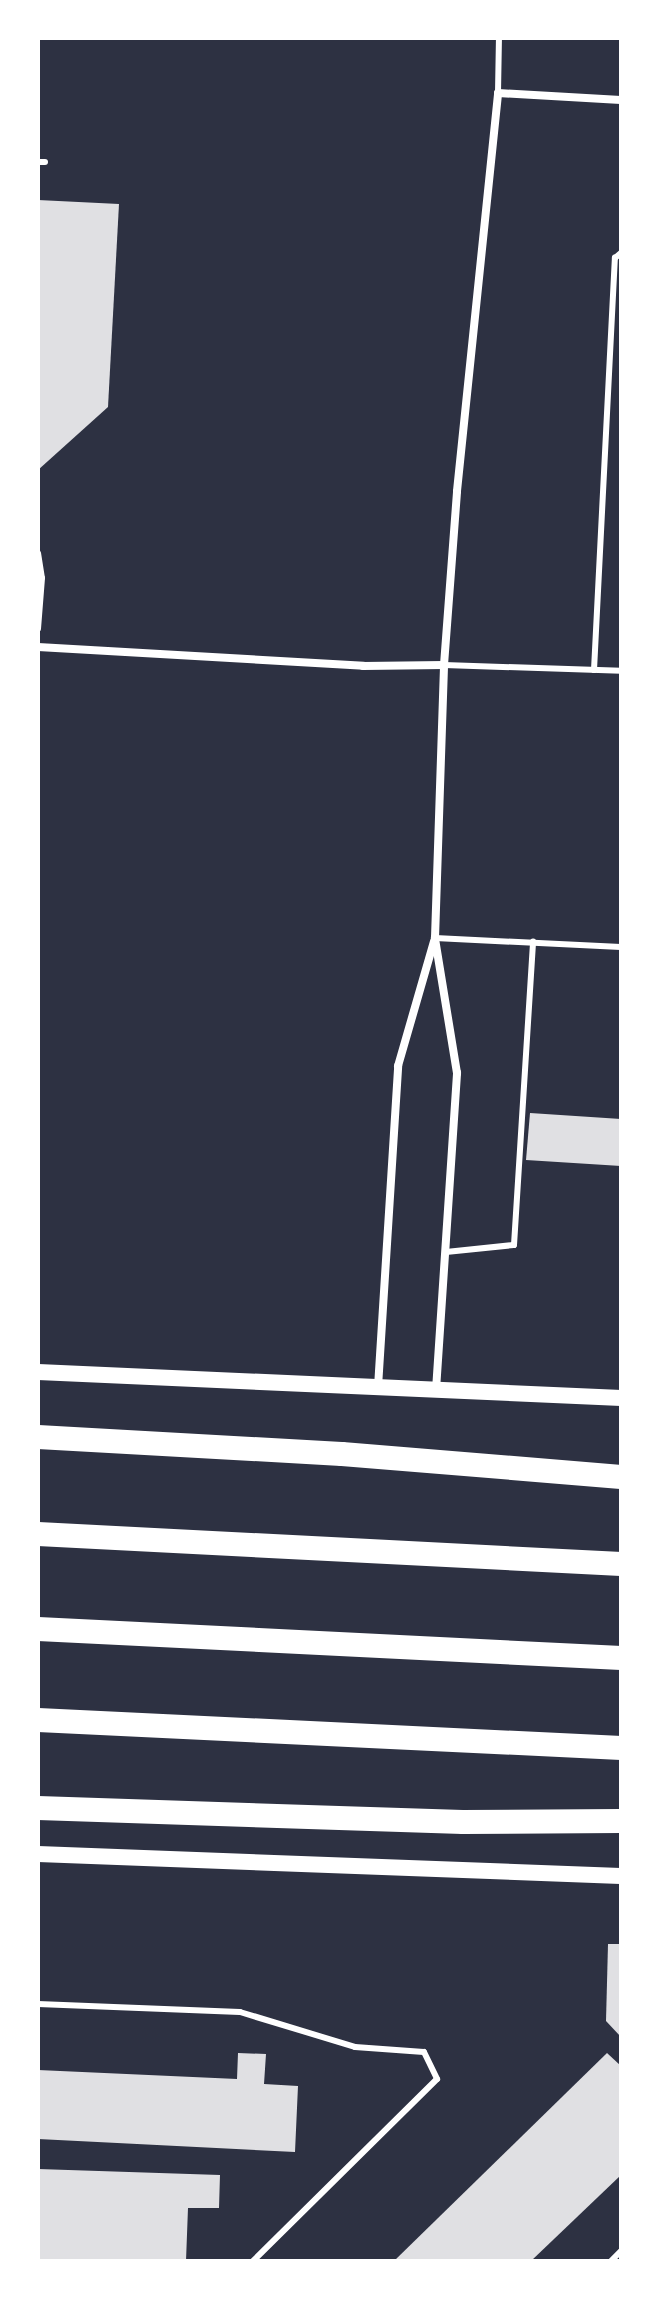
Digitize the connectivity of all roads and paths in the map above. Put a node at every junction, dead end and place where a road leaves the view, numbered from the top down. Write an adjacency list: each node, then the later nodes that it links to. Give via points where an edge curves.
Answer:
1 (499, 38): 2 (lane)
2 (498, 93): 3 (street); 8 (street)
3 (621, 100)
4 (621, 253): 9 (lane, via 615,258)
5 (38, 553): 6 (lane)
6 (38, 629)
7 (38, 647): 8 (street, via 363,666)
8 (444, 665): 9 (lane); 11 (street)
9 (594, 670): 10 (lane)
10 (621, 671)
11 (435, 938): 12 (lane); 14 (street, via 457,1073); 16 (street, via 398,1066)
12 (533, 942): 13 (lane); 14 (lane, via 514,1245)
13 (621, 947)
14 (446, 1252): 17 (street)
15 (38, 1372): 16 (main road)
16 (378, 1387): 17 (main road)
17 (436, 1390): 18 (main road)
18 (621, 1398)
19 (38, 1437): 20 (highway)
20 (621, 1477)
21 (38, 1534): 22 (highway)
22 (621, 1564)
23 (38, 1629): 24 (highway)
24 (621, 1658)
25 (38, 1720): 26 (highway)
26 (621, 1748)
27 (38, 1808): 28 (highway, via 463,1822)
28 (621, 1821)
29 (38, 1854): 30 (main road)
30 (621, 1876)
31 (38, 2004): 33 (lane, via 240,2012 355,2047 424,2052 437,2079)
32 (621, 2251): 34 (lane)
33 (253, 2261)
34 (611, 2261)

